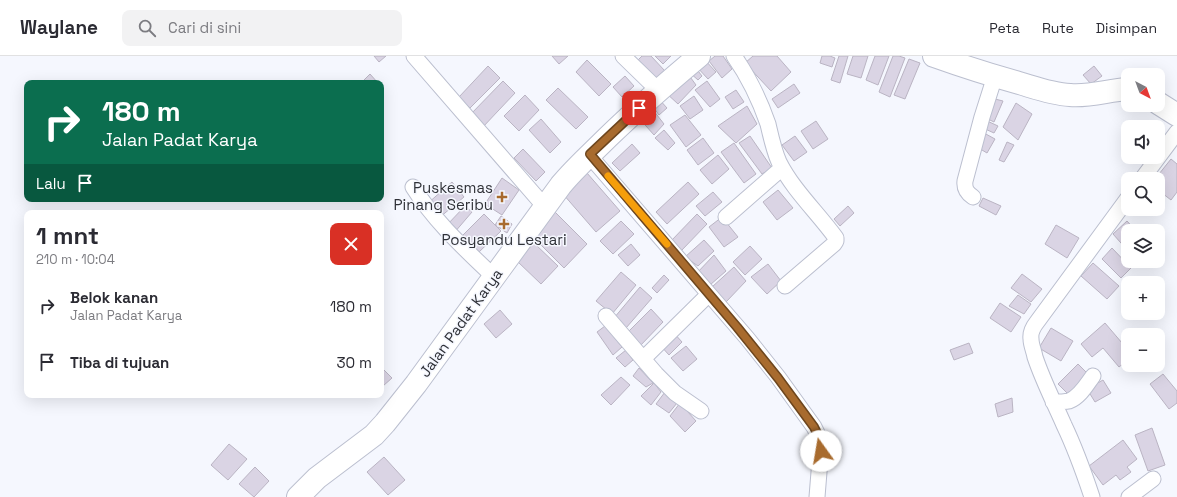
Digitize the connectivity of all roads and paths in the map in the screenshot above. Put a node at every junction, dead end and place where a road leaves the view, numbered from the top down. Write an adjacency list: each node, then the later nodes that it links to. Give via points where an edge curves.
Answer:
1 (414, 56): 17 (street)
2 (623, 56): 7 (street)
3 (699, 56): 7 (main road, Jalan Padat Karya)
4 (734, 56): 13 (street, via 757,95)
5 (934, 56): 6 (main road)
6 (995, 76): 8 (main road, via 1052,93 1070,95); 16 (street, via 965,181 965,189)
7 (658, 90): 12 (main road, Jalan Padat Karya)
8 (1121, 90)
9 (1165, 107): 10 (main road)
10 (1177, 115)
11 (1177, 132): 14 (street)
12 (590, 154): 17 (main road, Jalan Padat Karya, via 571,173); 22 (street)
13 (782, 168): 19 (street); 21 (street, via 836,241)
14 (1147, 172)
15 (413, 187): 20 (street, via 447,232)
16 (973, 197)
17 (545, 207): 20 (main road, Jalan Padat Karya)
18 (1121, 208): 26 (street, via 1032,330 1032,347)
19 (726, 217)
20 (494, 278): 29 (main road, Jalan Padat Karya, via 380,429 317,478)
21 (785, 286)
22 (709, 294): 24 (street); 30 (street, via 778,378 814,427 821,447)
23 (606, 316): 24 (street)
24 (643, 359): 27 (street, via 675,393)
25 (1093, 376): 26 (street, via 1072,400)
26 (1053, 402): 31 (street)
27 (701, 411)
28 (1153, 479): 32 (street)
29 (298, 497)
30 (817, 497)
31 (1092, 497)
32 (1129, 497)

